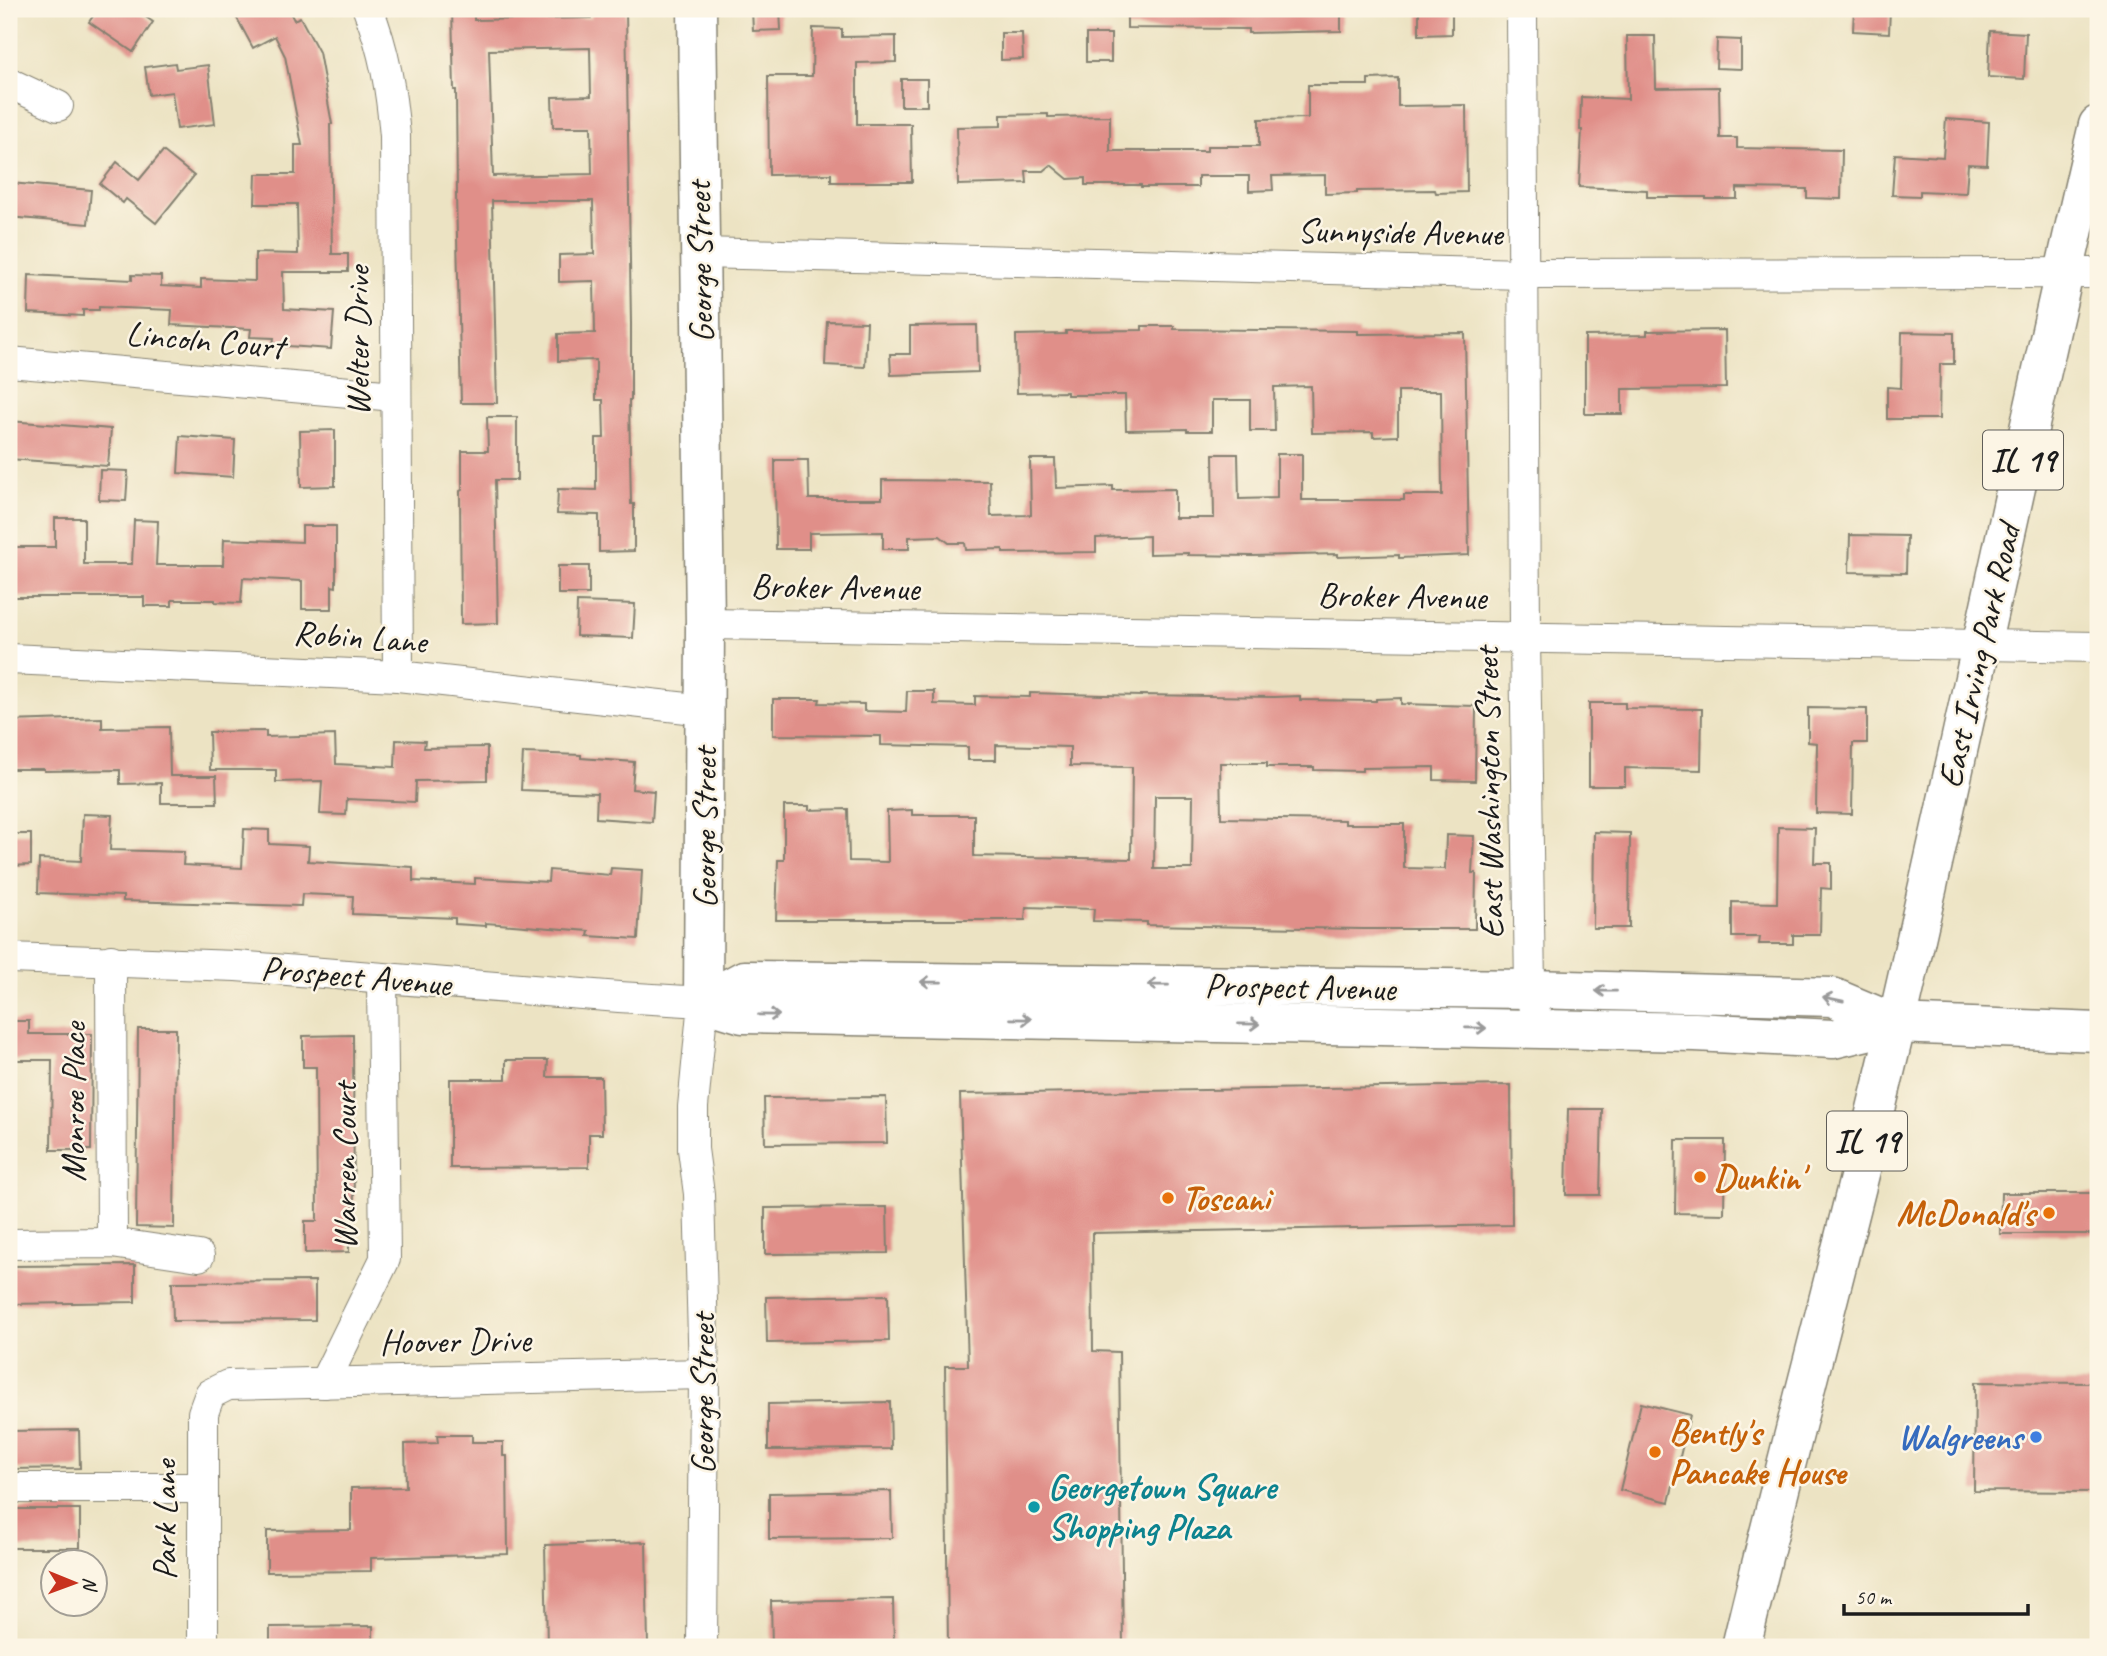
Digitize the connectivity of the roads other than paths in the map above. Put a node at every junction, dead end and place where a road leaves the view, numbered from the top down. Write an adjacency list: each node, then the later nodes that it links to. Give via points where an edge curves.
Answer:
1 (368, 9): 11 (street, Welter Drive, via 388,72 395,136)
2 (697, 9): 7 (street, George Street)
3 (1522, 9): 9 (street, East Washington Street)
4 (9, 83): 5 (street)
5 (58, 106)
6 (2098, 125): 8 (street, East Irving Park Road / IL 19)
7 (700, 253): 9 (street, Sunnyside Avenue); 12 (street, George Street)
8 (2081, 273): 9 (street, Sunnyside Avenue); 14 (street, East Irving Park Road / IL 19)
9 (1524, 274): 13 (street, East Washington Street)
10 (9, 362): 11 (street, Lincoln Court)
11 (396, 396): 17 (street, Welter Drive)
12 (705, 624): 13 (street, Broker Avenue); 18 (street, George Street)
13 (1525, 637): 14 (street, Broker Avenue); 22 (street, East Washington Street)
14 (1982, 645): 15 (street, Broker Avenue); 24 (street, East Irving Park Road / IL 19)
15 (2098, 647)
16 (9, 659): 17 (street, Robin Lane)
17 (397, 676): 18 (street, Robin Lane)
18 (705, 710): 23 (street, George Street)
19 (9, 958): 20 (street, Prospect Avenue)
20 (111, 960): 21 (street, Prospect Avenue); 27 (street, Monroe Place)
21 (382, 978): 23 (street, Prospect Avenue); 31 (street, Warren Court, via 385,1259)
22 (1530, 989): 23 (street, Prospect Avenue, one-way to 23, via 744,980); 24 (street, Prospect Avenue, one-way to 22, via 1832,997); 25 (street, East Washington Street)
23 (703, 1002): 25 (street, Prospect Avenue, one-way to 25, via 743,1014); 30 (street, George Street, via 693,1149 699,1194)
24 (1896, 1024): 25 (street, Prospect Avenue, via 1833,1039); 26 (street, Prospect Avenue); 37 (street, IL 19)
25 (1538, 1029)
26 (2098, 1032)
27 (112, 1243): 28 (street); 29 (street)
28 (9, 1244)
29 (199, 1256)
30 (704, 1374): 31 (street, Hoover Drive); 36 (street, George Street)
31 (324, 1383): 32 (street, Hoover Drive, via 228,1385)
32 (210, 1394): 34 (street, Park Lane, via 203,1413)
33 (9, 1488): 34 (street)
34 (202, 1488): 35 (street, Park Lane)
35 (203, 1647)
36 (702, 1647)
37 (1741, 1647)

